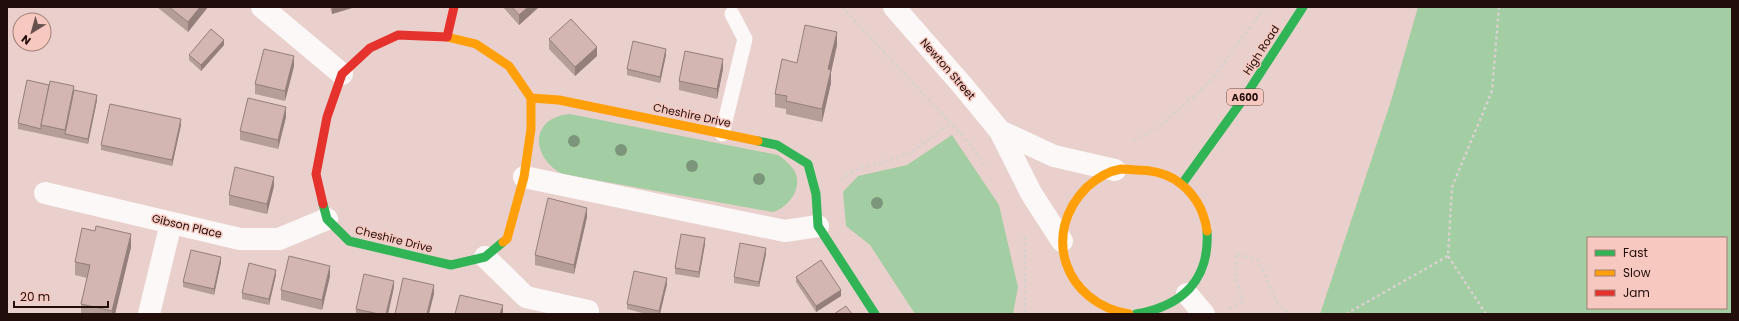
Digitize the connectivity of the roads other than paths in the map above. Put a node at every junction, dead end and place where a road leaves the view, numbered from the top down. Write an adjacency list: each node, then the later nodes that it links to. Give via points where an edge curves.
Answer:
1 (262, 7): 7 (street)
2 (454, 7): 6 (street)
3 (894, 7): 9 (street, Newton Street)
4 (1303, 7): 13 (street, High Road / A600, via 1244,98)
5 (732, 14): 10 (lane, via 745,39)
6 (447, 37): 7 (street, via 398,35 370,48); 8 (street, via 476,44 509,66)
7 (342, 74): 15 (street, via 327,116 316,174)
8 (531, 98): 10 (street, Cheshire Drive, via 559,100); 12 (street, Cheshire Drive, via 531,129)
9 (1000, 131): 11 (street, via 1054,156); 18 (street, via 1028,187)
10 (722, 134): 17 (street, Cheshire Drive, via 777,145 808,164 816,194)
11 (1115, 170): 13 (street, via 1139,168 1162,172); 18 (street, via 1091,183 1077,197 1067,213)
12 (524, 177): 17 (street, via 785,232); 19 (street, Cheshire Drive, via 508,238)
13 (1182, 184): 20 (street, via 1198,202 1207,226 1208,250 1201,274)
14 (45, 193): 16 (street, Gibson Place)
15 (327, 219): 16 (street, Gibson Place, via 279,239 240,239); 19 (street, Cheshire Drive, via 349,241 451,266)
16 (171, 223): 23 (street)
17 (818, 226): 24 (street)
18 (1062, 241): 25 (street, via 1062,252 1068,271 1091,305)
19 (485, 257): 21 (street, via 526,297)
20 (1187, 294): 22 (street); 26 (street, via 1170,306 1151,313)
21 (588, 312)
22 (1213, 312)
23 (149, 314)
24 (875, 314)
25 (1129, 314)
26 (1136, 314)

